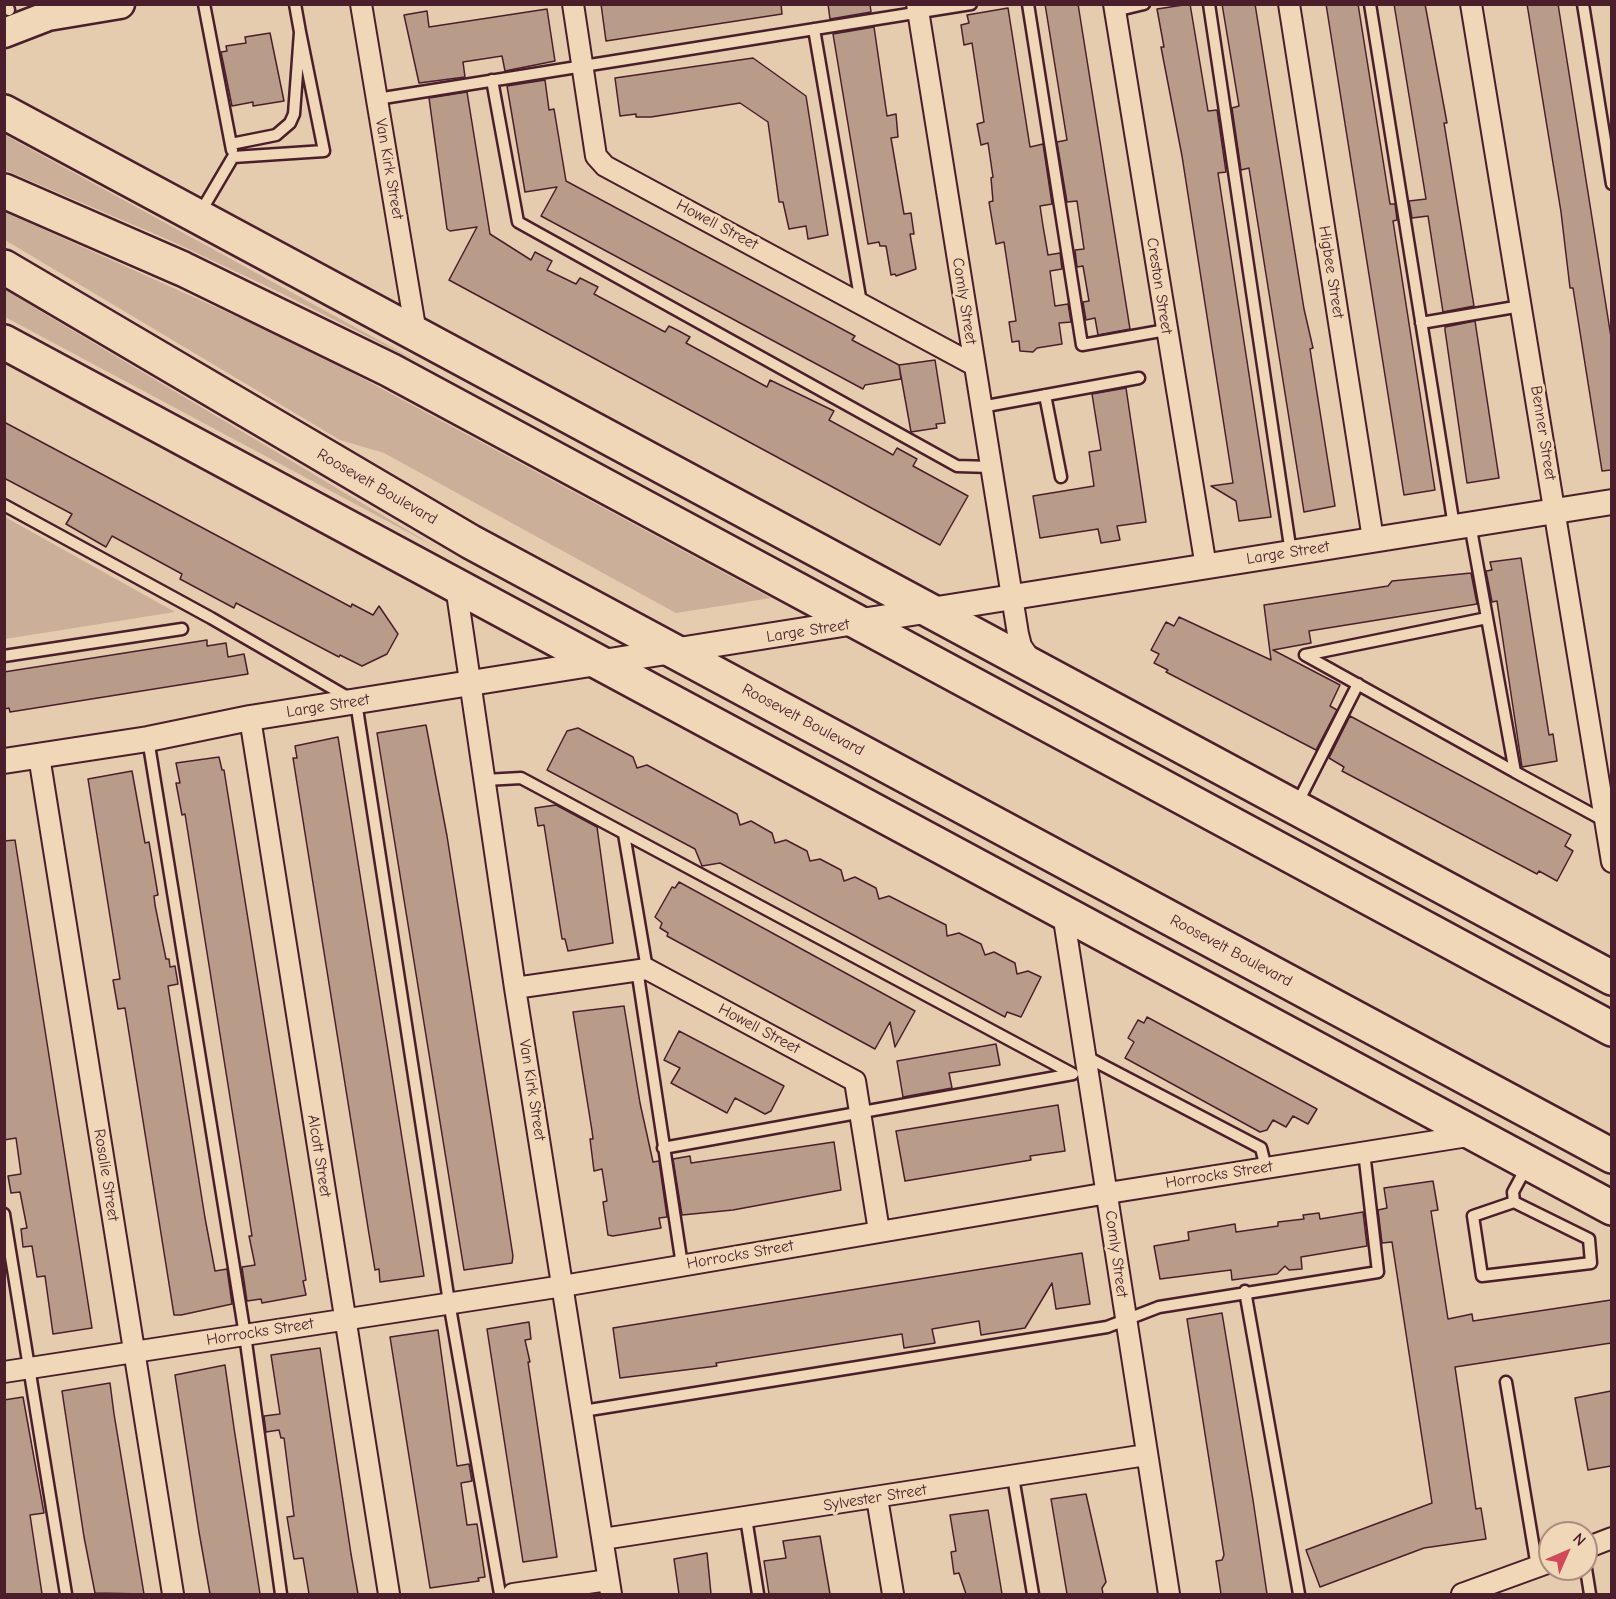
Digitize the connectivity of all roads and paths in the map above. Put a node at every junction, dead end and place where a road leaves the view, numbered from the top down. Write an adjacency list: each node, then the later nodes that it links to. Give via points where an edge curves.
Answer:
1 (204, 4): 23 (lane)
2 (295, 4): 18 (lane)
3 (361, 4): 21 (street, Van Kirk Street)
4 (573, 4): 19 (street, Howell Street)
5 (971, 4): 14 (lane)
6 (1028, 4): 32 (lane, via 1082,345)
7 (1144, 4): 15 (lane)
8 (1209, 4): 46 (lane)
9 (1289, 4): 45 (street, Higbee Street)
10 (1370, 4): 31 (lane)
11 (1471, 4): 30 (street, Benner Street)
12 (1582, 4): 25 (lane)
13 (105, 6): 16 (main road, via 48,16)
14 (918, 8): 17 (lane); 35 (street, Comly Street)
15 (1115, 8): 32 (street, Creston Street)
16 (6, 14)
17 (814, 29): 19 (lane); 29 (lane)
18 (300, 32): 23 (lane, via 290,123 276,135); 24 (lane, via 324,151)
19 (582, 64): 20 (lane); 29 (street, Howell Street, via 596,156 605,166)
20 (492, 80): 21 (lane); 39 (lane, via 518,222 957,466)
21 (377, 99): 33 (street, Van Kirk Street)
22 (4, 112): 27 (highway)
23 (231, 144): 24 (lane)
24 (233, 157): 27 (lane)
25 (1611, 184)
26 (4, 191): 52 (highway, via 183,269 390,370)
27 (199, 216): 33 (highway)
28 (4, 267): 54 (highway, Roosevelt Boulevard, via 403,503)
29 (861, 303): 35 (street, Howell Street)
30 (1521, 306): 31 (lane); 43 (street, Benner Street)
31 (1421, 323): 44 (lane)
32 (1166, 330): 47 (street, Creston Street)
33 (416, 333): 50 (highway)
34 (4, 342): 48 (highway)
35 (974, 365): 38 (street, Comly Street)
36 (1139, 378): 37 (lane)
37 (1045, 395): 38 (lane); 40 (lane)
38 (981, 407): 39 (street, Comly Street)
39 (991, 467): 49 (street, Comly Street)
40 (1061, 477)
41 (1611, 502): 43 (street, Large Street)
42 (4, 505): 60 (lane)
43 (1555, 510): 44 (street, Large Street); 68 (street, Benner Street)
44 (1462, 525): 45 (street, Large Street); 51 (lane)
45 (1373, 540): 46 (street, Large Street)
46 (1291, 553): 47 (street, Large Street)
47 (1206, 567): 49 (street, Large Street)
48 (456, 586): 56 (highway); 58 (street, Van Kirk Street)
49 (1012, 598): 50 (street, Large Street); 57 (street, Comly Street, via 1021,646)
50 (931, 611): 52 (street, Large Street); 57 (highway)
51 (1487, 618): 59 (lane, via 1305,655); 65 (lane)
52 (859, 622): 54 (street, Large Street); 72 (highway)
53 (182, 629): 55 (lane)
54 (676, 652): 56 (street, Large Street); 77 (highway, Roosevelt Boulevard)
55 (4, 656)
56 (601, 663): 58 (street, Large Street); 71 (highway)
57 (1037, 668): 67 (highway)
58 (470, 684): 60 (street, Large Street); 66 (street, Van Kirk Street)
59 (1358, 684): 65 (lane); 67 (lane)
60 (356, 702): 61 (street, Large Street); 95 (lane)
61 (250, 718): 62 (street, Large Street); 96 (street, Alcott Street)
62 (148, 739): 63 (street, Large Street); 98 (lane)
63 (39, 756): 64 (street, Large Street); 99 (street, Rosalie Street)
64 (4, 761)
65 (1515, 772): 68 (lane)
66 (485, 780): 69 (lane, via 520,778); 75 (street, Van Kirk Street)
67 (1305, 812): 72 (highway); 74 (highway)
68 (1605, 821): 70 (street, Benner Street)
69 (624, 834): 73 (lane); 78 (lane)
70 (1611, 862)
71 (1063, 913): 78 (street, Comly Street); 80 (highway)
72 (1487, 962): 76 (highway)
73 (642, 969): 75 (street); 79 (street, Howell Street, via 855,1081); 81 (lane)
74 (1611, 978)
75 (515, 988): 93 (street, Van Kirk Street)
76 (1611, 1029)
77 (1427, 1057): 83 (highway, Roosevelt Boulevard); 87 (highway)
78 (1082, 1067): 79 (lane); 85 (lane, via 1261,1148); 86 (street, Comly Street)
79 (861, 1113): 81 (lane); 91 (street, Howell Street)
80 (1475, 1135): 82 (street, Horrocks Street); 84 (highway)
81 (663, 1148): 92 (lane)
82 (1364, 1152): 85 (street, Horrocks Street); 94 (lane, via 1378,1272)
83 (1611, 1156)
84 (1528, 1164): 88 (lane, via 1513,1192); 89 (highway)
85 (1266, 1168): 86 (street, Horrocks Street)
86 (1108, 1193): 91 (street, Horrocks Street); 97 (street, Comly Street)
87 (1611, 1195)
88 (1514, 1202): 88 (lane, via 1473,1216 1482,1276 1591,1263 1589,1239)
89 (1611, 1208)
90 (4, 1214): 100 (lane)
91 (879, 1231): 92 (street, Horrocks Street)
92 (682, 1265): 93 (street, Horrocks Street)
93 (563, 1286): 95 (street, Horrocks Street); 103 (street, Van Kirk Street)
94 (1245, 1291): 97 (lane, via 1159,1307); 122 (lane)
95 (449, 1302): 96 (street, Horrocks Street); 116 (lane)
96 (345, 1318): 98 (street, Horrocks Street); 115 (street, Alcott Street)
97 (1125, 1320): 103 (lane, via 1107,1327); 104 (street, Comly Street)
98 (245, 1335): 99 (street, Horrocks Street); 114 (lane)
99 (135, 1352): 100 (street, Horrocks Street); 113 (street, Rosalie Street)
100 (30, 1368): 101 (street, Horrocks Street); 112 (lane)
101 (4, 1372)
102 (1506, 1382): 109 (lane)
103 (583, 1411): 108 (street, Van Kirk Street)
104 (1146, 1455): 105 (street, Sylvester Street); 121 (street, Comly Street)
105 (1013, 1477): 106 (street, Sylvester Street); 120 (lane)
106 (878, 1498): 107 (street, Sylvester Street); 119 (street)
107 (746, 1518): 108 (street, Sylvester Street); 118 (lane)
108 (603, 1539): 111 (street, Van Kirk Street)
109 (1538, 1539)
110 (1538, 1566): 123 (street)
111 (609, 1587): 117 (street)
112 (66, 1594)
113 (173, 1594)
114 (281, 1594)
115 (389, 1594)
116 (500, 1594)
117 (513, 1594)
118 (758, 1594)
119 (893, 1594)
120 (1033, 1594)
121 (1169, 1594)
122 (1299, 1594)
123 (1462, 1594)

